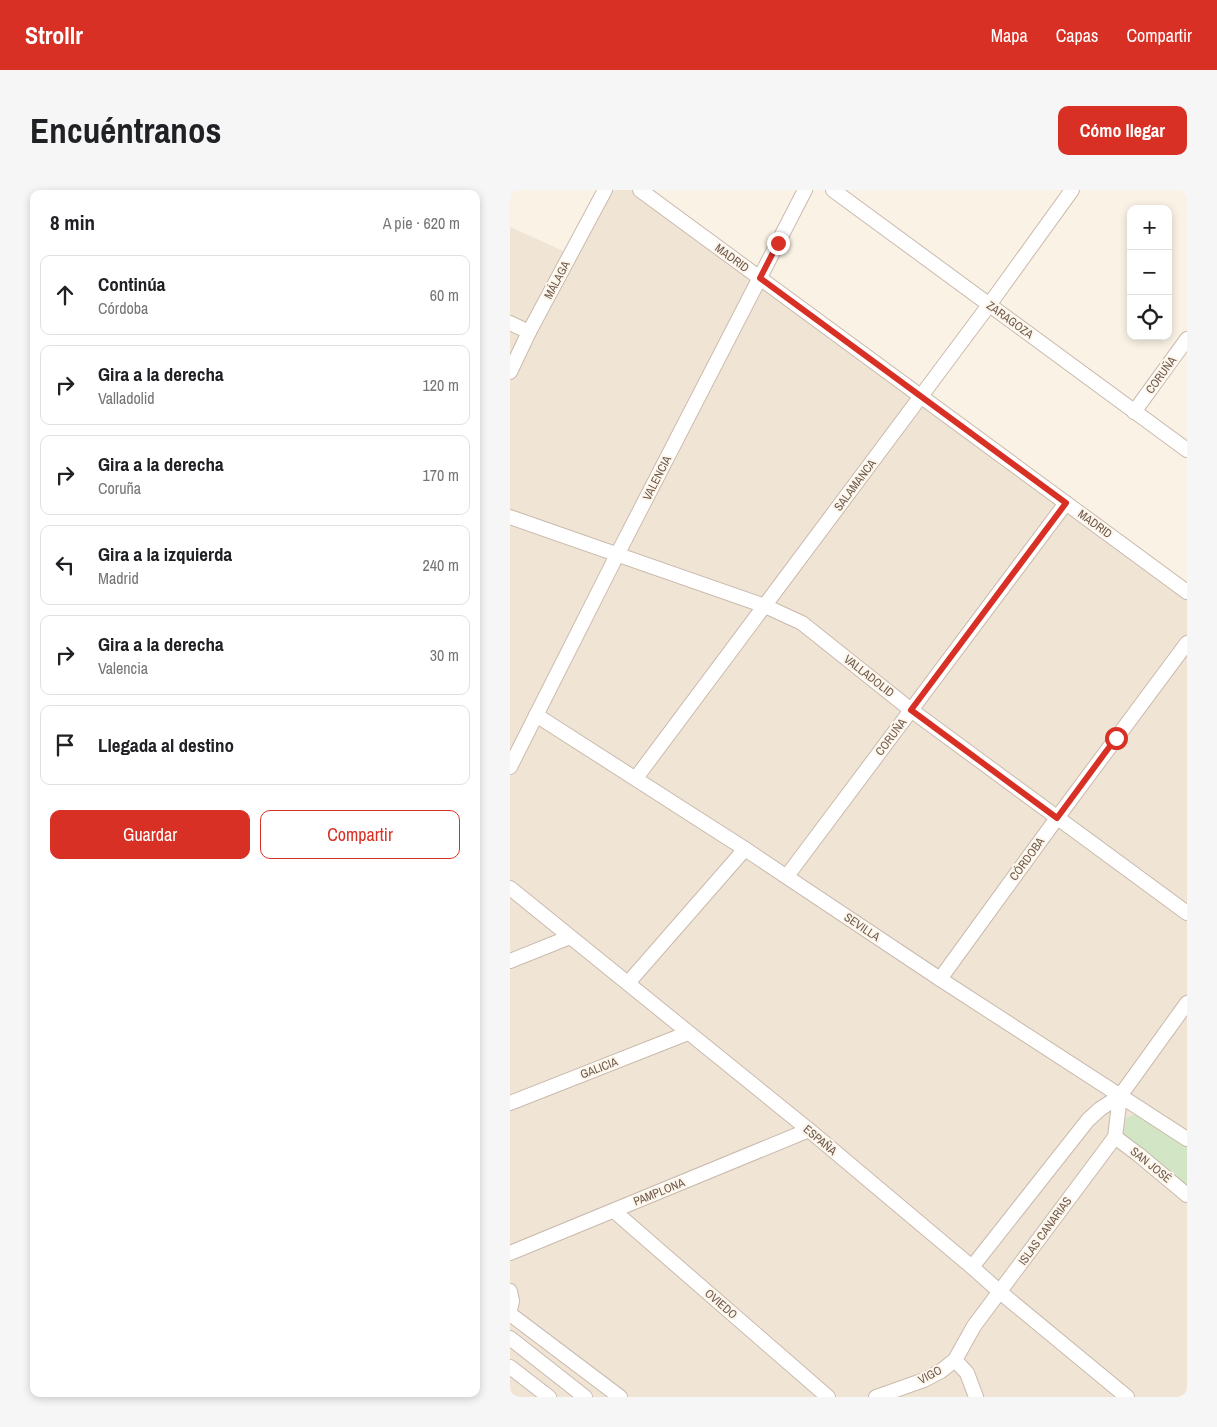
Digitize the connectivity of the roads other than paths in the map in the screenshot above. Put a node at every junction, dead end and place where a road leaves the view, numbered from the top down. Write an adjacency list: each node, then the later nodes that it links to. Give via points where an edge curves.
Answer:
1 (605, 190): 9 (street, MÁLAGA)
2 (640, 190): 6 (street, MADRID)
3 (805, 190): 6 (street, VALENCIA)
4 (833, 190): 7 (street, ZARAGOZA)
5 (1072, 190): 7 (street, SALAMANCA)
6 (760, 278): 12 (street, MADRID); 17 (street, VALENCIA)
7 (989, 305): 12 (street, SALAMANCA); 13 (street, ZARAGOZA)
8 (510, 323): 9 (street)
9 (529, 332): 11 (street, MÁLAGA)
10 (1187, 339): 13 (street, CORUÑA)
11 (510, 372)
12 (921, 396): 15 (street, MADRID); 19 (street, SALAMANCA)
13 (1134, 412): 14 (street, ZARAGOZA)
14 (1187, 450)
15 (1066, 503): 18 (street, MADRID); 21 (street, CORUÑA)
16 (510, 517): 17 (street, VALLADOLID)
17 (617, 555): 19 (street, VALLADOLID); 22 (street, VALENCIA)
18 (1187, 592)
19 (765, 606): 21 (street, VALLADOLID, via 802,623); 24 (street, SALAMANCA)
20 (1187, 643): 25 (street, CÓRDOBA)
21 (911, 710): 25 (street, VALLADOLID); 27 (street, CORUÑA)
22 (536, 715): 23 (street, VALENCIA); 24 (street, SEVILLA)
23 (510, 767)
24 (636, 778): 26 (street, SEVILLA)
25 (1057, 818): 29 (street, VALLADOLID); 32 (street, CÓRDOBA)
26 (745, 849): 27 (street, SEVILLA); 33 (street)
27 (787, 876): 32 (street, SEVILLA)
28 (510, 888): 30 (street, ESPAÑA)
29 (1187, 913)
30 (570, 937): 31 (street); 33 (street, ESPAÑA)
31 (510, 961)
32 (940, 980): 36 (street, SEVILLA)
33 (628, 983): 35 (street, ESPAÑA)
34 (1187, 1003): 36 (street, ISLAS CANARIAS)
35 (688, 1033): 37 (street, GALICIA); 38 (street, ESPAÑA)
36 (1120, 1096): 39 (street, ISLAS CANARIAS); 40 (street, SEVILLA); 44 (street, ISLAS CANARIAS, via 1088,1120)
37 (510, 1103)
38 (809, 1130): 42 (street, PAMPLONA); 44 (street, ESPAÑA)
39 (1115, 1137): 41 (street, SAN JOSÉ); 46 (street, ISLAS CANARIAS)
40 (1187, 1139)
41 (1187, 1194)
42 (614, 1211): 43 (street, PAMPLONA); 56 (street, OVIEDO)
43 (510, 1253)
44 (972, 1267): 46 (street, ESPAÑA)
45 (510, 1291): 47 (street)
46 (1000, 1292): 51 (street, ISLAS CANARIAS, via 974,1326); 59 (street, ESPAÑA)
47 (510, 1310)
48 (510, 1314): 55 (street)
49 (510, 1338): 50 (street)
50 (525, 1350): 52 (street); 54 (street)
51 (955, 1360): 57 (street, VIGO, via 924,1380); 58 (street, via 967,1373)
52 (511, 1370): 53 (street)
53 (549, 1397)
54 (585, 1397)
55 (620, 1397)
56 (828, 1397)
57 (876, 1397)
58 (976, 1397)
59 (1127, 1397)

